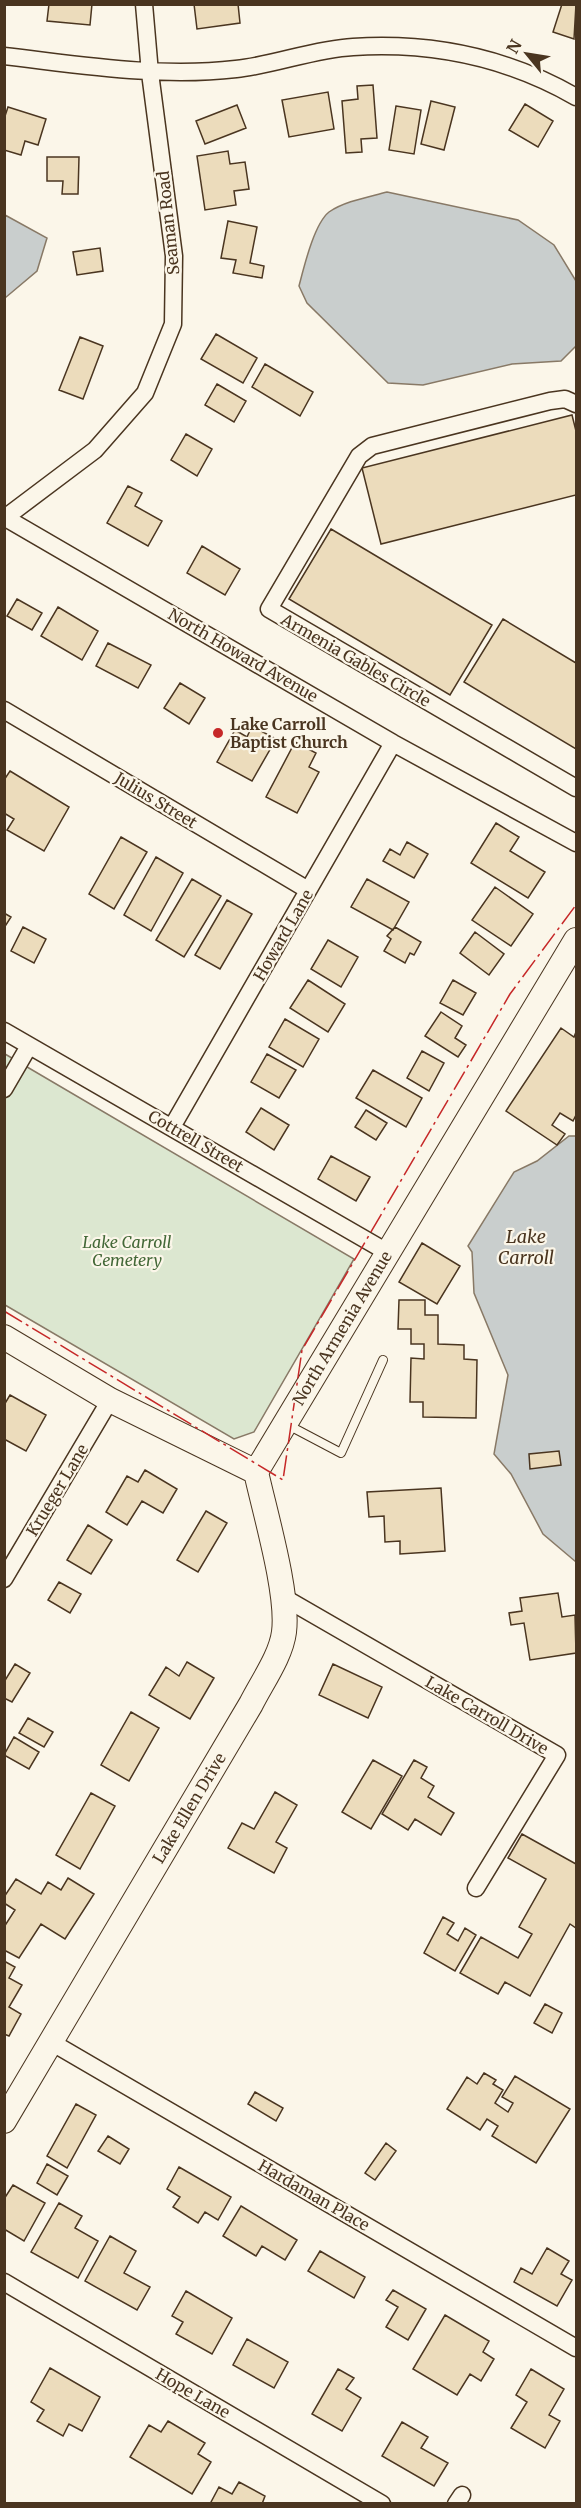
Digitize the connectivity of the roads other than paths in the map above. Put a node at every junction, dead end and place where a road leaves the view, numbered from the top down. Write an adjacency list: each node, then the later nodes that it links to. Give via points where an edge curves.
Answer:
1 (144, 4): 3 (street, Seaman Road)
2 (4, 56): 3 (street)
3 (150, 73): 4 (street, via 237,69 352,47 442,49 492,60 545,79); 6 (street, Seaman Road, via 174,256 173,324 145,393 95,450)
4 (576, 97)
5 (576, 404): 9 (street, Armenia Gables Circle, via 565,399 550,401 372,446 359,456 269,609)
6 (5, 517): 8 (street, North Howard Avenue)
7 (4, 710): 11 (street, Julius Street)
8 (393, 743): 10 (street, North Howard Avenue); 11 (street, Howard Lane)
9 (576, 788)
10 (576, 843)
11 (308, 890): 16 (street, Howard Lane)
12 (576, 940): 17 (main road, North Armenia Avenue)
13 (4, 1031): 14 (street, Cottrell Street)
14 (29, 1046): 15 (street); 16 (street, Cottrell Street)
15 (4, 1089)
16 (172, 1127): 17 (street, Cottrell Street)
17 (387, 1252): 21 (main road, North Armenia Avenue)
18 (4, 1337): 20 (main road)
19 (383, 1360): 21 (lane, via 341,1453)
20 (110, 1400): 22 (main road); 23 (street, Krueger Lane)
21 (285, 1424): 22 (main road, North Armenia Avenue)
22 (256, 1472): 24 (main road, Lake Ellen Drive)
23 (4, 1579)
24 (283, 1597): 25 (street, Lake Carroll Drive, via 557,1755); 26 (main road, Lake Ellen Drive, via 284,1633 272,1665)
25 (476, 1888)
26 (51, 2042): 27 (main road, Lake Ellen Drive); 29 (street, Hardaman Place)
27 (4, 2121)
28 (4, 2282): 30 (street, Hope Lane)
29 (576, 2348)
30 (382, 2504)

